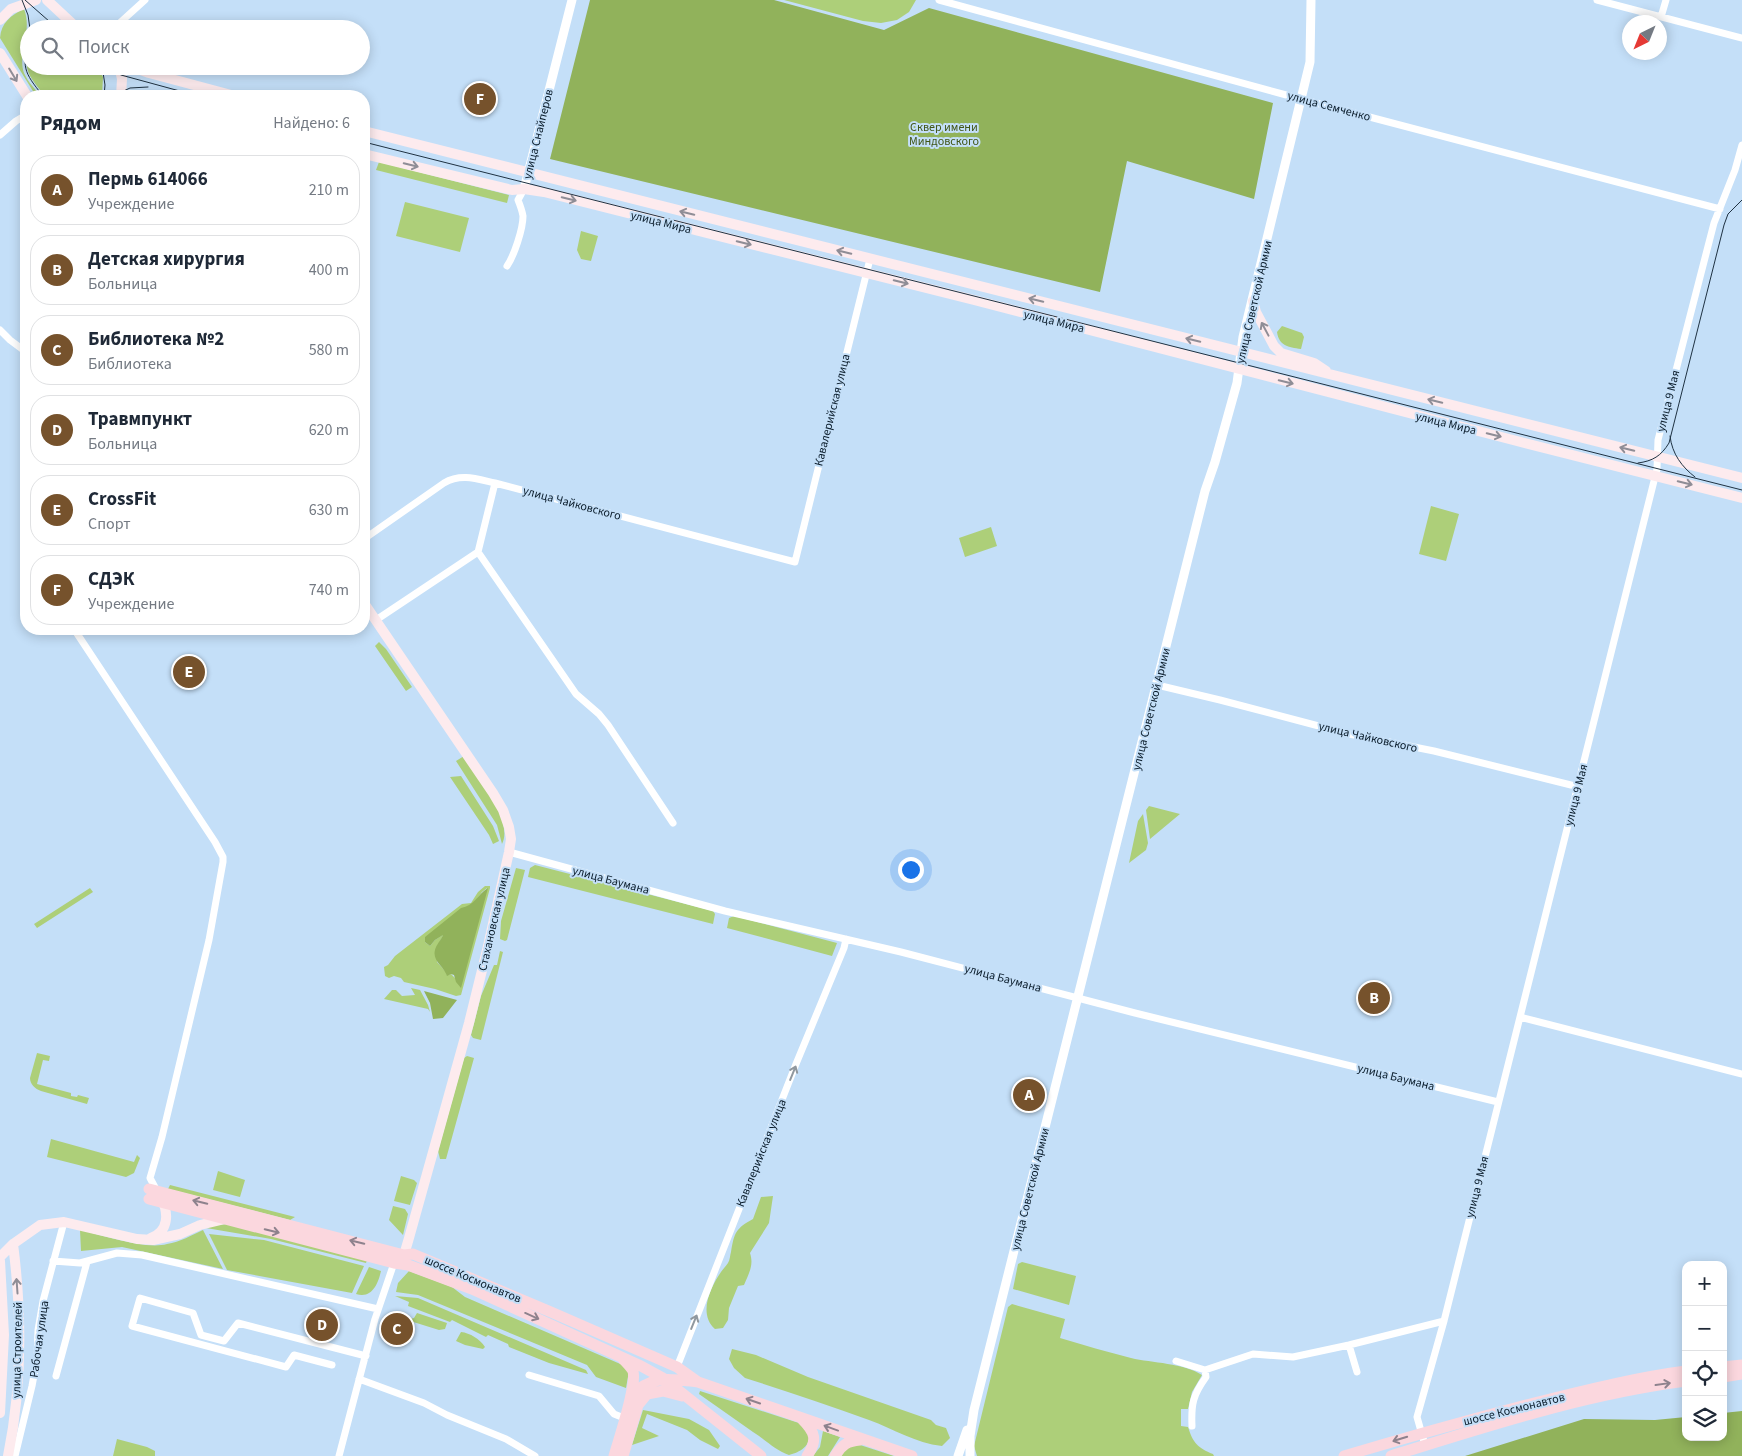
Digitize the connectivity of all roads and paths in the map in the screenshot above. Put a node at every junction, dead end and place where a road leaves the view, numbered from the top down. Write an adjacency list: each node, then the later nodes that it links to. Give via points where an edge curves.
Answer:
1 (36, 0): 12 (main road, via 11,9)
2 (47, 0): 13 (main road)
3 (144, 0): 14 (street)
4 (572, 0): 28 (street, улица Снайперов)
5 (939, 0): 22 (street, улица Семченко)
6 (1311, 0): 22 (street, улица Советской Армии, via 1310,62)
7 (1596, 0): 9 (street)
8 (1666, 0): 10 (street)
9 (1653, 15)
10 (1662, 15)
11 (1667, 19): 15 (street)
12 (0, 20)
13 (68, 20)
14 (123, 20)
15 (1742, 38)
16 (0, 53): 19 (main road, one-way to 19)
17 (122, 75): 20 (main road)
18 (162, 75): 21 (main road)
19 (22, 90)
20 (121, 90)
21 (214, 90)
22 (1301, 99): 30 (street, улица Семченко); 34 (street, улица Советской Армии)
23 (20, 119): 25 (street)
24 (370, 132): 28 (main road, улица Мира)
25 (0, 135)
26 (1742, 146): 30 (street, улица 9 Мая)
27 (370, 155): 29 (main road, улица Мира, one-way to 29, via 512,190)
28 (528, 172): 29 (street, улица Снайперов); 31 (main road, улица Мира, one-way to 28)
29 (524, 189): 32 (street, улица Снайперов, via 518,200 522,222 514,254); 33 (main road, улица Мира, one-way to 33)
30 (1720, 209): 40 (street, улица 9 Мая, via 1711,231 1658,440)
31 (870, 259): 33 (street, Кавалерийская улица); 37 (main road, улица Мира, one-way to 31)
32 (507, 266)
33 (866, 274): 38 (main road, улица Мира, one-way to 38); 47 (street, Кавалерийская улица)
34 (1253, 301): 37 (street, улица Советской Армии); 39 (main road, one-way to 34, via 1314,363 1281,353 1268,335)
35 (0, 330): 36 (street)
36 (20, 348)
37 (1241, 352): 38 (street, улица Советской Армии); 39 (main road, улица Мира)
38 (1239, 368): 41 (main road, улица Мира, one-way to 41); 51 (street, улица Советской Армии)
39 (1331, 375): 40 (main road, улица Мира, one-way to 39)
40 (1658, 457): 41 (street, улица 9 Мая); 42 (main road, улица Мира)
41 (1656, 476): 44 (main road, улица Мира, one-way to 44); 52 (street, улица 9 Мая)
42 (1742, 478)
43 (495, 483): 45 (street, улица Чайковского, via 468,477 453,478); 46 (street); 47 (street, улица Чайковского)
44 (1742, 498)
45 (370, 535)
46 (478, 552): 49 (street); 53 (street, via 576,694 608,725)
47 (795, 562)
48 (370, 612): 49 (main road, Стахановская улица)
49 (376, 620): 54 (main road, Стахановская улица, via 498,802 509,827)
50 (78, 635): 60 (street, via 223,857 209,940 150,1178)
51 (1157, 685): 52 (street, улица Чайковского, via 1349,734); 56 (street, улица Советской Армии)
52 (1579, 787): 57 (street, улица 9 Мая)
53 (673, 823)
54 (509, 852): 55 (street, улица Баумана, via 706,906); 66 (main road, Стахановская улица, via 469,1024)
55 (846, 939): 56 (street, улица Баумана); 81 (street, Кавалерийская улица, one-way to 55)
56 (1078, 998): 59 (street, улица Баумана); 96 (street, улица Советской Армии)
57 (1520, 1017): 58 (street); 59 (street, улица 9 Мая)
58 (1742, 1074)
59 (1498, 1102): 73 (street, улица 9 Мая)
60 (152, 1193): 61 (main road, шоссе Космонавтов); 66 (main road, шоссе Космонавтов, one-way to 60)
61 (163, 1203): 62 (main road, шоссе Космонавтов); 64 (main road, via 166,1219 163,1229 158,1235)
62 (225, 1219): 64 (main road, via 165,1238); 71 (main road, шоссе Космонавтов, one-way to 71)
63 (64, 1222): 64 (main road); 65 (main road, via 40,1225); 69 (street, Рабочая улица)
64 (143, 1240)
65 (13, 1244): 67 (main road); 103 (main road, улица Строителей, one-way to 65, via 19,1352)
66 (404, 1255): 71 (main road); 81 (main road, шоссе Космонавтов, via 413,1254)
67 (0, 1257)
68 (0, 1261): 95 (main road, улица Строителей, via 4,1335)
69 (53, 1261): 70 (street); 104 (street, Рабочая улица, via 38,1330 32,1386)
70 (87, 1262): 72 (street, via 116,1253 142,1255); 87 (street)
71 (394, 1263): 72 (street); 75 (main road, шоссе Космонавтов, one-way to 75, via 408,1265 472,1289)
72 (378, 1309): 76 (street)
73 (1444, 1321): 74 (street); 100 (street, улица 9 Мая, via 1417,1417)
74 (1350, 1345): 82 (street, via 1293,1357 1253,1354); 83 (street)
75 (616, 1353): 89 (main road, шоссе Космонавтов); 93 (main road, via 632,1370)
76 (366, 1356): 79 (street, via 238,1323 224,1341 201,1335 193,1312 140,1298 132,1326 286,1367 294,1355); 90 (street)
77 (1176, 1361): 82 (street)
78 (1742, 1364): 80 (main road)
79 (332, 1365)
80 (1727, 1366)
81 (677, 1368): 91 (main road, шоссе Космонавтов)
82 (1205, 1370): 99 (street, via 1206,1377 1195,1392 1191,1409)
83 (1357, 1372)
84 (1682, 1372): 100 (main road, шоссе Космонавтов, via 1585,1390)
85 (529, 1374): 98 (street, via 599,1396 614,1414)
86 (1742, 1374): 88 (main road)
87 (56, 1376)
88 (1727, 1376)
89 (663, 1378): 91 (main road, шоссе Космонавтов); 93 (main road, via 638,1389); 94 (main road, шоссе Космонавтов)
90 (360, 1380): 105 (street); 106 (street, via 424,1403 506,1439)
91 (698, 1382): 97 (main road, шоссе Космонавтов, one-way to 91)
92 (1682, 1382): 102 (main road, шоссе Космонавтов, one-way to 92, via 1564,1404)
93 (631, 1396): 98 (main road)
94 (688, 1397): 108 (main road, via 663,1391 647,1394 638,1405); 109 (main road, шоссе Космонавтов)
95 (0, 1413)
96 (973, 1416): 113 (street, улица Советской Армии); 114 (street, улица Советской Армии)
97 (800, 1417): 101 (main road, шоссе Космонавтов, one-way to 97); 110 (main road, via 814,1435 813,1445)
98 (624, 1418): 107 (main road)
99 (1192, 1426)
100 (1421, 1433): 102 (street, улица 9 Мая); 115 (main road, шоссе Космонавтов, one-way to 115)
101 (862, 1439): 111 (main road, via 848,1441); 112 (main road, шоссе Космонавтов)
102 (1425, 1445): 116 (main road, шоссе Космонавтов)
103 (8, 1456)
104 (15, 1456)
105 (339, 1456)
106 (535, 1456)
107 (614, 1456)
108 (623, 1456)
109 (761, 1456)
110 (806, 1456)
111 (835, 1456)
112 (912, 1456)
113 (958, 1456)
114 (970, 1456)
115 (1344, 1456)
116 (1391, 1456)

